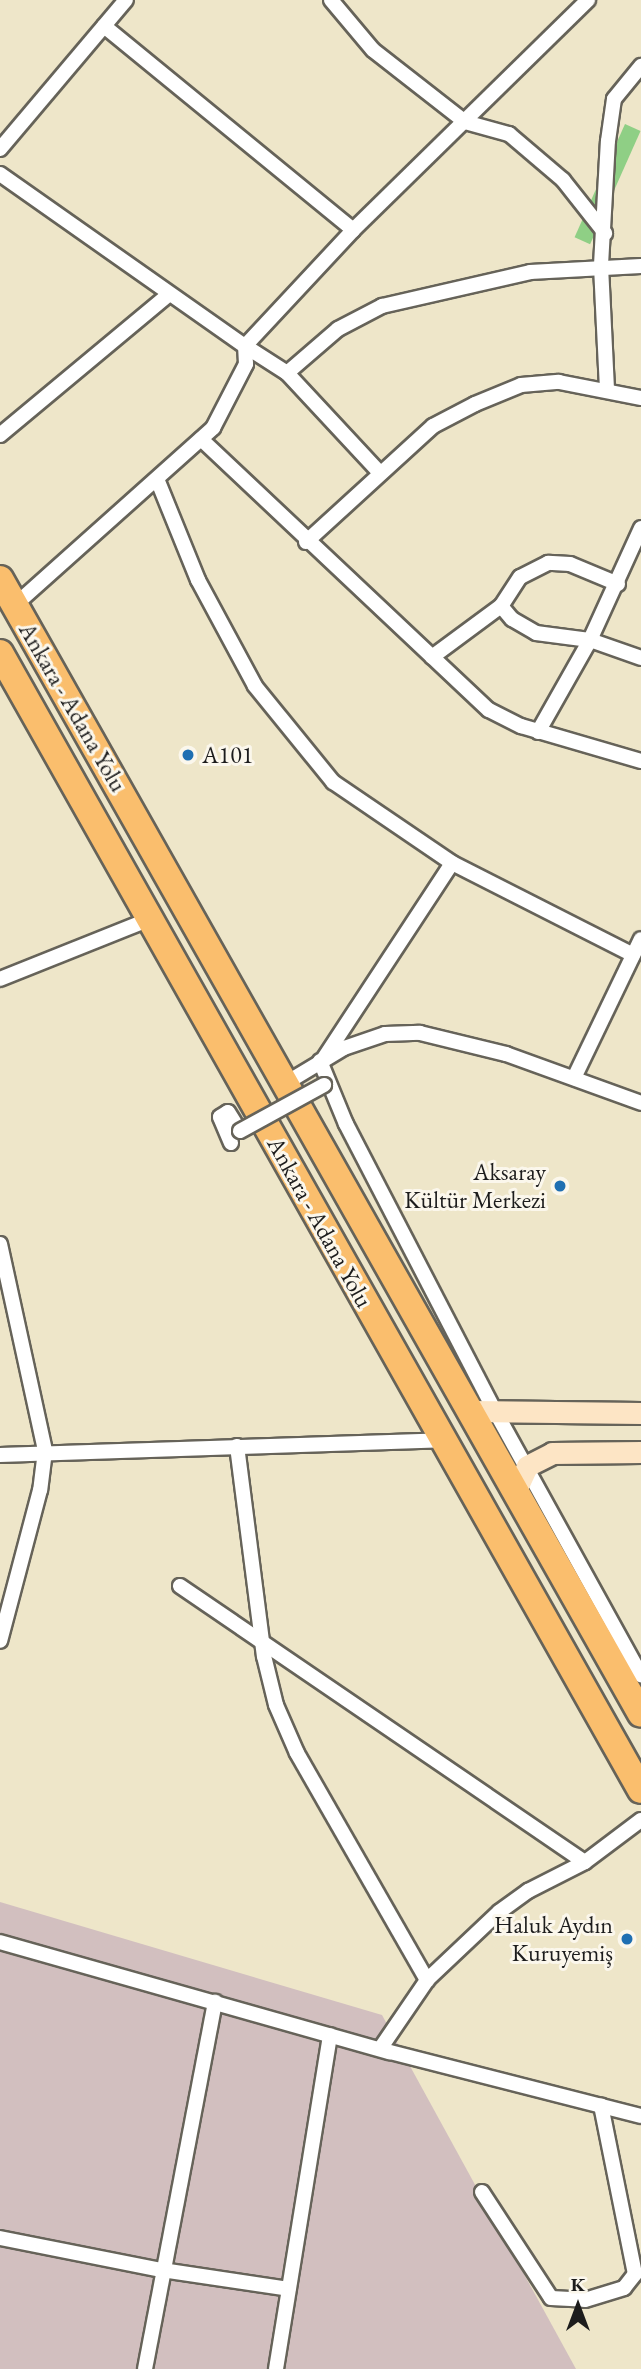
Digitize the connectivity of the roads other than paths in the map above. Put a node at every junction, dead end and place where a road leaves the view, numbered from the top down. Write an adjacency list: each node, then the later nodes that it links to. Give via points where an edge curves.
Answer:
1 (331, 0): 6 (street, via 373,50)
2 (587, 0): 6 (street)
3 (123, 1): 4 (street)
4 (104, 26): 7 (street); 9 (street)
5 (641, 66): 10 (street, via 614,99)
6 (465, 122): 9 (street); 10 (street, via 509,134 563,180)
7 (0, 149)
8 (0, 174): 13 (street)
9 (353, 230): 14 (street)
10 (605, 233): 11 (street)
11 (601, 265): 12 (street); 15 (street, via 530,272 382,306 338,329); 16 (street)
12 (641, 266)
13 (168, 295): 14 (street); 18 (street)
14 (246, 346): 15 (street); 19 (street, via 246,364 235,391)
15 (287, 373): 20 (street)
16 (607, 389): 17 (street); 20 (street, via 559,382 521,385 433,426)
17 (641, 398)
18 (0, 435)
19 (201, 439): 21 (street); 23 (street)
20 (380, 473): 23 (street)
21 (157, 479): 26 (street); 34 (street, via 198,580 254,686 333,782)
22 (641, 528): 25 (street)
23 (306, 541): 30 (street)
24 (0, 579): 26 (highway, Ankara - Adana Yolu)
25 (618, 584): 27 (street, via 570,564 548,563 520,577); 28 (street)
26 (15, 605): 41 (highway, Ankara - Adana Yolu)
27 (501, 606): 28 (street, via 512,619 536,633); 30 (street)
28 (590, 640): 31 (street); 32 (street)
29 (0, 653): 35 (highway, Ankara - Adana Yolu)
30 (432, 657): 32 (street, via 489,710)
31 (641, 658)
32 (538, 732): 33 (street)
33 (641, 761)
34 (453, 863): 37 (street); 39 (street)
35 (150, 919): 38 (street); 48 (highway, Ankara - Adana Yolu)
36 (641, 939): 37 (street)
37 (633, 955): 40 (street)
38 (0, 979)
39 (322, 1060): 40 (street, via 385,1034 420,1033 506,1054); 41 (street); 43 (street)
40 (575, 1079): 42 (street)
41 (286, 1083): 46 (highway, Ankara - Adana Yolu)
42 (641, 1102)
43 (346, 1124): 44 (street, bridge, via 338,1124 324,1085 240,1131 228,1112 220,1117); 46 (street)
44 (231, 1143)
45 (0, 1244): 50 (street)
46 (483, 1411): 47 (main road); 53 (highway, Ankara - Adana Yolu)
47 (641, 1413)
48 (443, 1440): 49 (street); 59 (highway, Ankara - Adana Yolu)
49 (237, 1446): 50 (street); 56 (street)
50 (45, 1451): 52 (street); 55 (street, via 40,1490)
51 (641, 1452): 53 (main road, via 552,1453)
52 (0, 1455)
53 (522, 1478): 57 (street); 58 (highway, Ankara - Adana Yolu)
54 (180, 1586): 56 (street)
55 (0, 1641)
56 (262, 1642): 61 (street); 63 (street, via 276,1705 297,1753)
57 (641, 1675)
58 (641, 1714)
59 (641, 1790)
60 (641, 1820): 61 (street)
61 (584, 1862): 63 (street, via 499,1912)
62 (0, 1942): 64 (street)
63 (427, 1980): 66 (street)
64 (215, 2002): 65 (street); 71 (street)
65 (330, 2035): 66 (street); 72 (street)
66 (380, 2049): 67 (street)
67 (601, 2105): 68 (street); 69 (street, via 635,2274 624,2288 585,2300 551,2298)
68 (641, 2116)
69 (482, 2192)
70 (0, 2238): 71 (street)
71 (162, 2270): 72 (street); 73 (street)
72 (289, 2289): 74 (street)
73 (145, 2369)
74 (276, 2369)

